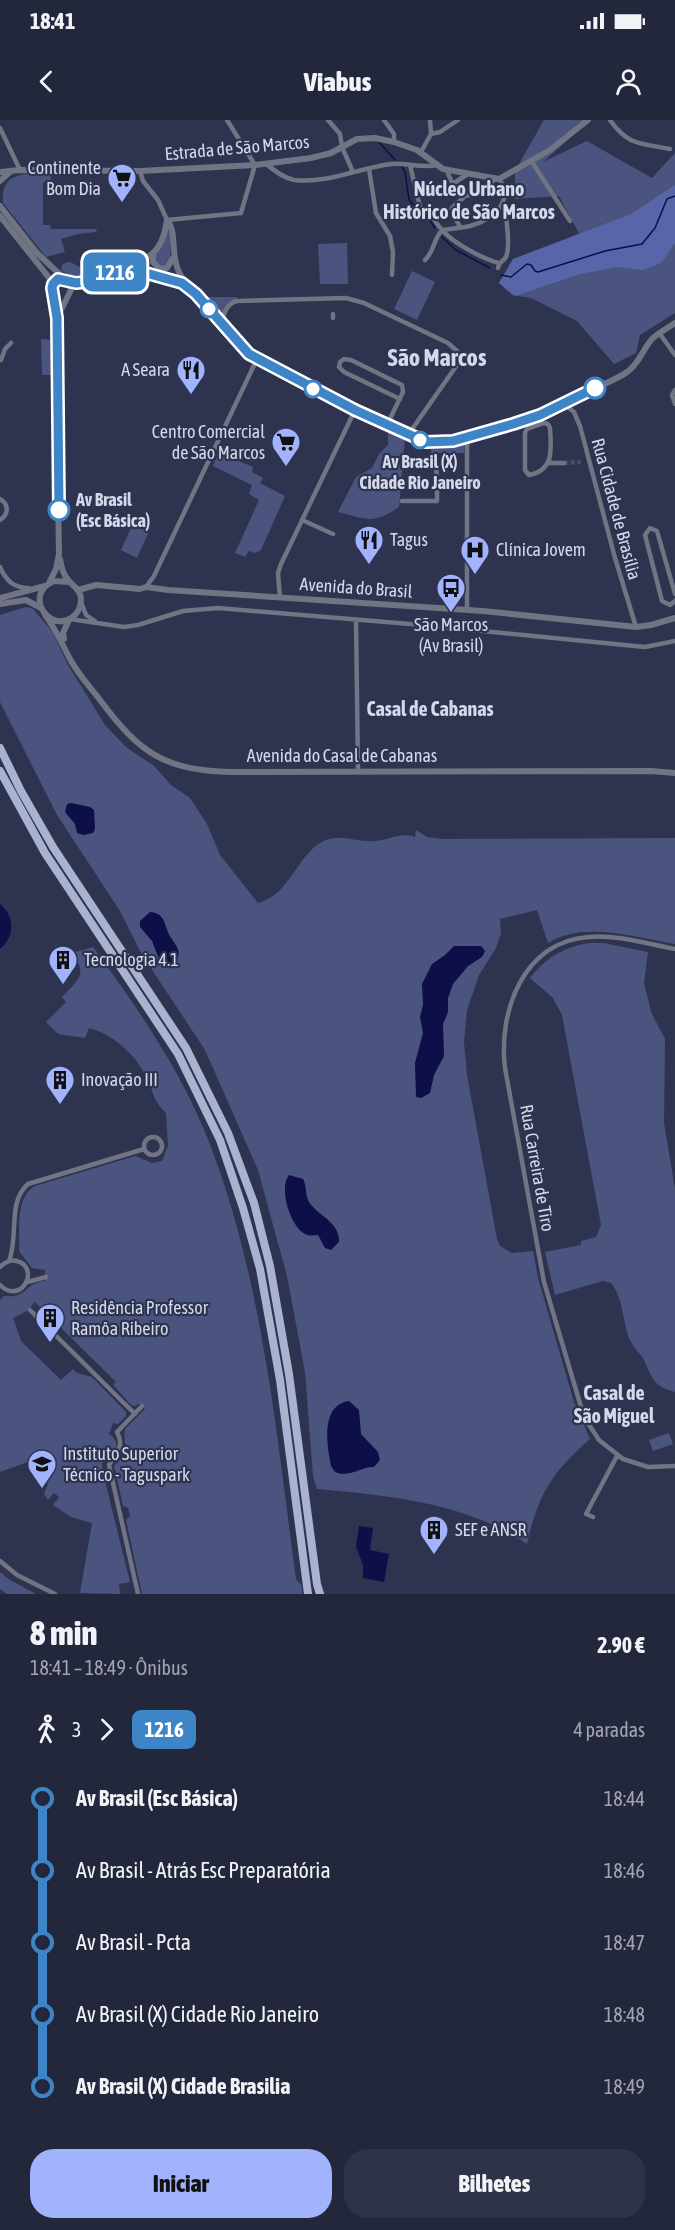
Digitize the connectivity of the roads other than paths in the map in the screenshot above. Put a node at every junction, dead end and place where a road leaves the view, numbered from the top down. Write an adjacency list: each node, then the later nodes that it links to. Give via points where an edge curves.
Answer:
1 (226, 120): 16 (street)
2 (328, 120): 11 (street, via 340,134)
3 (384, 120): 10 (street, via 394,134)
4 (430, 120): 9 (street)
5 (458, 120): 9 (street)
6 (588, 120): 14 (street)
7 (610, 120): 12 (street, via 628,141)
8 (0, 128): 21 (street)
9 (431, 134): 13 (street)
10 (394, 142): 11 (street, Estrada de São Marcos, via 357,139); 13 (street, Estrada de São Marcos)
11 (342, 147): 15 (street, Estrada de São Marcos, via 312,158); 25 (street)
12 (670, 149)
13 (422, 152): 18 (street, Estrada de São Marcos)
14 (532, 162): 27 (street); 36 (street)
15 (266, 164): 16 (street, Estrada de São Marcos); 25 (street, via 293,180)
16 (255, 165): 22 (street, Estrada de São Marcos); 35 (street, via 241,213)
17 (410, 165): 18 (street); 19 (street); 30 (street)
18 (437, 165): 23 (street, Estrada de São Marcos)
19 (369, 169): 25 (street); 43 (street, via 376,213 390,236)
20 (11, 170): 21 (street, Estrada de São Marcos); 24 (street, Estrada de São Marcos); 28 (street)
21 (20, 170): 22 (street, Estrada de São Marcos)
22 (140, 171): 35 (street)
23 (447, 171): 26 (street, Estrada de São Marcos); 29 (street)
24 (0, 172)
25 (353, 172)
26 (468, 174): 27 (street, Estrada de São Marcos); 29 (street)
27 (498, 179): 31 (street, via 484,190); 32 (street, via 506,192)
28 (0, 181)
29 (453, 184): 30 (street); 31 (street)
30 (416, 190): 38 (street, via 420,207 430,212)
31 (465, 196): 37 (street, via 451,210)
32 (504, 204): 37 (street, via 473,225); 38 (street, via 507,254 499,266)
33 (0, 206): 44 (street, via 37,253)
34 (0, 216): 46 (street, via 46,274)
35 (167, 220): 39 (street); 40 (street, via 172,229)
36 (570, 221)
37 (460, 227): 38 (street)
38 (442, 230): 41 (street, via 432,254)
39 (153, 253): 40 (street, via 153,262 160,269 170,266); 42 (street)
40 (174, 256): 45 (street, via 181,278)
41 (425, 260)
42 (128, 268): 44 (street, via 85,282); 45 (street)
43 (392, 274)
44 (66, 280): 46 (street, via 56,281); 47 (street, via 71,287)
45 (191, 288): 50 (street)
46 (53, 291): 47 (street, via 60,298); 48 (street)
47 (68, 295): 48 (street)
48 (57, 318): 79 (street)
49 (675, 323): 51 (street)
50 (223, 324): 55 (street); 63 (street, via 227,307 237,301 346,298 368,304 448,343 457,351 457,365)
51 (660, 333): 53 (street); 59 (street, via 628,372)
52 (0, 346): 56 (street, via 10,344)
53 (675, 355)
54 (0, 356): 56 (street)
55 (257, 360): 61 (street); 83 (street)
56 (0, 362)
57 (675, 390): 60 (street)
58 (400, 399): 58 (street, via 404,390 400,383 347,358 340,362 339,368 344,372); 62 (street)
59 (563, 404): 64 (street); 67 (street, Rua Cidade de Brasília, via 574,412)
60 (675, 404)
61 (355, 410): 62 (street); 77 (street)
62 (387, 425): 63 (street)
63 (408, 435): 64 (street, via 435,443)
64 (467, 438): 73 (street)
65 (436, 458): 70 (street)
66 (581, 462): 67 (street)
67 (588, 462): 98 (street, Rua Cidade de Brasília)
68 (549, 463): 68 (street, via 550,426 544,423 527,429 526,473 533,474); 69 (street)
69 (564, 463)
70 (437, 488): 71 (street); 75 (street, via 437,501)
71 (447, 488)
72 (460, 488): 73 (street)
73 (467, 488): 92 (street)
74 (1, 499): 76 (street, via 7,509)
75 (402, 501)
76 (2, 520)
77 (302, 520): 78 (street); 87 (street, via 279,568)
78 (333, 534)
79 (59, 554): 81 (street); 82 (street, via 56,569)
80 (0, 567): 82 (street, via 14,585)
81 (69, 582): 82 (street, via 59,580); 84 (street)
82 (45, 586): 86 (street); 91 (street)
83 (146, 587): 84 (street, Avenida do Brasil, via 92,585); 87 (street, Avenida do Brasil)
84 (78, 590): 88 (street)
85 (675, 594): 89 (street, via 657,531 650,528 645,535 662,601)
86 (0, 598)
87 (280, 598): 92 (street, Avenida do Brasil)
88 (81, 600): 95 (street, via 77,613); 97 (street, via 86,615)
89 (673, 603): 94 (street)
90 (0, 604): 91 (street, via 26,600)
91 (41, 608): 93 (street)
92 (467, 610): 98 (street, Avenida do Brasil)
93 (45, 615): 95 (street, via 56,621); 100 (street, Avenida do Casal de Cabanas)
94 (674, 618): 98 (street, Avenida do Brasil)
95 (69, 619): 97 (street); 100 (street, via 63,633)
96 (356, 620): 97 (street, via 208,608 183,611 130,627); 99 (street, via 645,647); 103 (street)
97 (100, 624)
98 (636, 627)
99 (675, 641)
100 (65, 646): 103 (street, Avenida do Casal de Cabanas, via 74,665 121,728 141,747 164,760 216,772)
101 (0, 748): 125 (main road, via 53,847 186,1048 228,1133 254,1203 270,1266)
102 (0, 771): 124 (main road, via 45,853 178,1054 220,1140 260,1269 280,1380)
103 (358, 771): 104 (street, Avenida do Casal de Cabanas)
104 (675, 773)
105 (675, 949): 118 (street, Rua Carreira de Tiro, via 595,936 559,944 540,956 523,976 510,1003 504,1031 505,1068 544,1282 584,1417 598,1440)
106 (144, 1149): 106 (street, via 156,1155 162,1144 157,1138 150,1138); 107 (street, via 28,1184 17,1202)
107 (14, 1242): 108 (street); 109 (street)
108 (9, 1261): 109 (street); 110 (street)
109 (18, 1262): 111 (street)
110 (0, 1267)
111 (27, 1270): 112 (street); 112 (street, via 43,1277)
112 (27, 1282): 114 (street, via 18,1290)
113 (0, 1284): 114 (street)
114 (2, 1290)
115 (30, 1310): 117 (street)
116 (142, 1406): 117 (street)
117 (135, 1414): 123 (street, via 117,1432 120,1450 109,1465)
118 (617, 1456): 119 (street, Rua Carreira de Tiro, via 648,1467); 120 (street, via 586,1514)
119 (675, 1466)
120 (593, 1517)
121 (0, 1562): 122 (street, via 24,1580)
122 (55, 1594)
123 (138, 1594)
124 (308, 1594)
125 (320, 1594)

